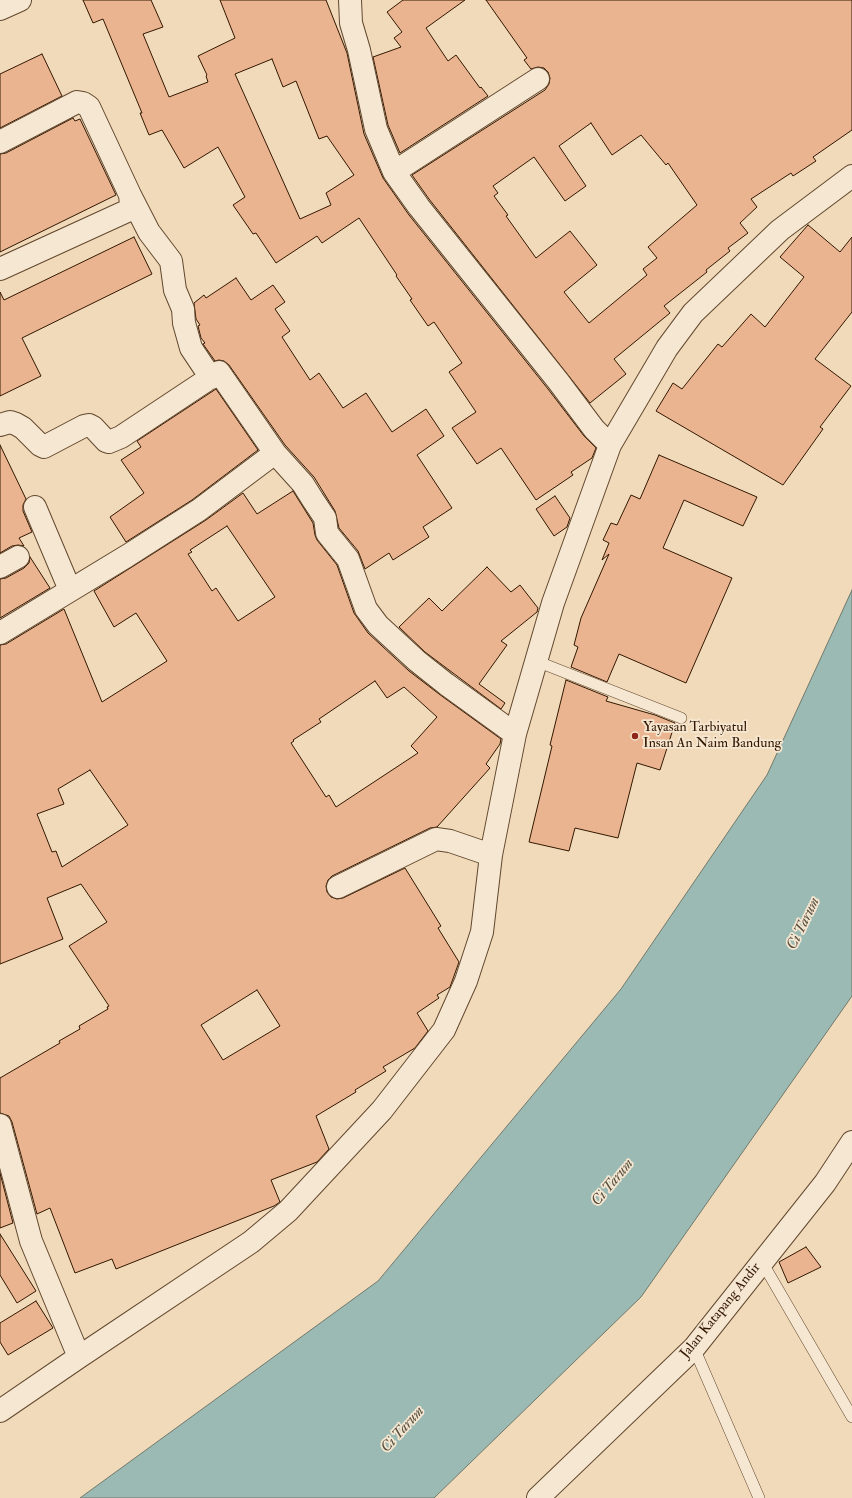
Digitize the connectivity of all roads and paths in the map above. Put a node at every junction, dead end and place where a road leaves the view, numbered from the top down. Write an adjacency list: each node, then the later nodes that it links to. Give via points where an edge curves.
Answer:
1 (20, 0): 3 (street)
2 (350, 0): 6 (street, via 351,23 376,129)
3 (0, 9)
4 (538, 79): 6 (street)
5 (0, 142): 8 (street, via 77,102 83,103 89,107)
6 (394, 172): 12 (street, via 419,207)
7 (852, 176): 12 (street, via 780,230 693,313 667,348)
8 (130, 195): 9 (street, via 131,205 127,211); 10 (street, via 149,232 171,262 175,290 183,309 191,348)
9 (0, 269)
10 (211, 378): 11 (street, via 121,437 109,442 89,425 44,447 16,424 10,422); 13 (street, via 219,372)
11 (0, 425)
12 (610, 445): 17 (street, via 553,603)
13 (275, 454): 15 (street, via 199,510); 19 (street, via 303,484 325,518 327,532 348,559 366,609 378,625 417,661)
14 (34, 507): 15 (street)
15 (70, 590): 16 (street)
16 (0, 634)
17 (536, 661): 18 (lane); 19 (street)
18 (681, 718)
19 (515, 734): 20 (street)
20 (491, 855): 21 (street, via 450,841 436,840); 26 (street, via 482,932 466,981 444,1030 382,1110 288,1211 251,1242)
21 (338, 887)
22 (0, 1126): 26 (street, via 31,1241)
23 (852, 1142): 24 (street, Jalan Katapang Andir, via 824,1183)
24 (762, 1262): 25 (street, Jalan Katapang Andir); 28 (lane)
25 (694, 1348): 29 (street, Jalan Katapang Andir); 30 (lane)
26 (79, 1357): 27 (street)
27 (0, 1412)
28 (852, 1417)
29 (538, 1498)
30 (759, 1498)

